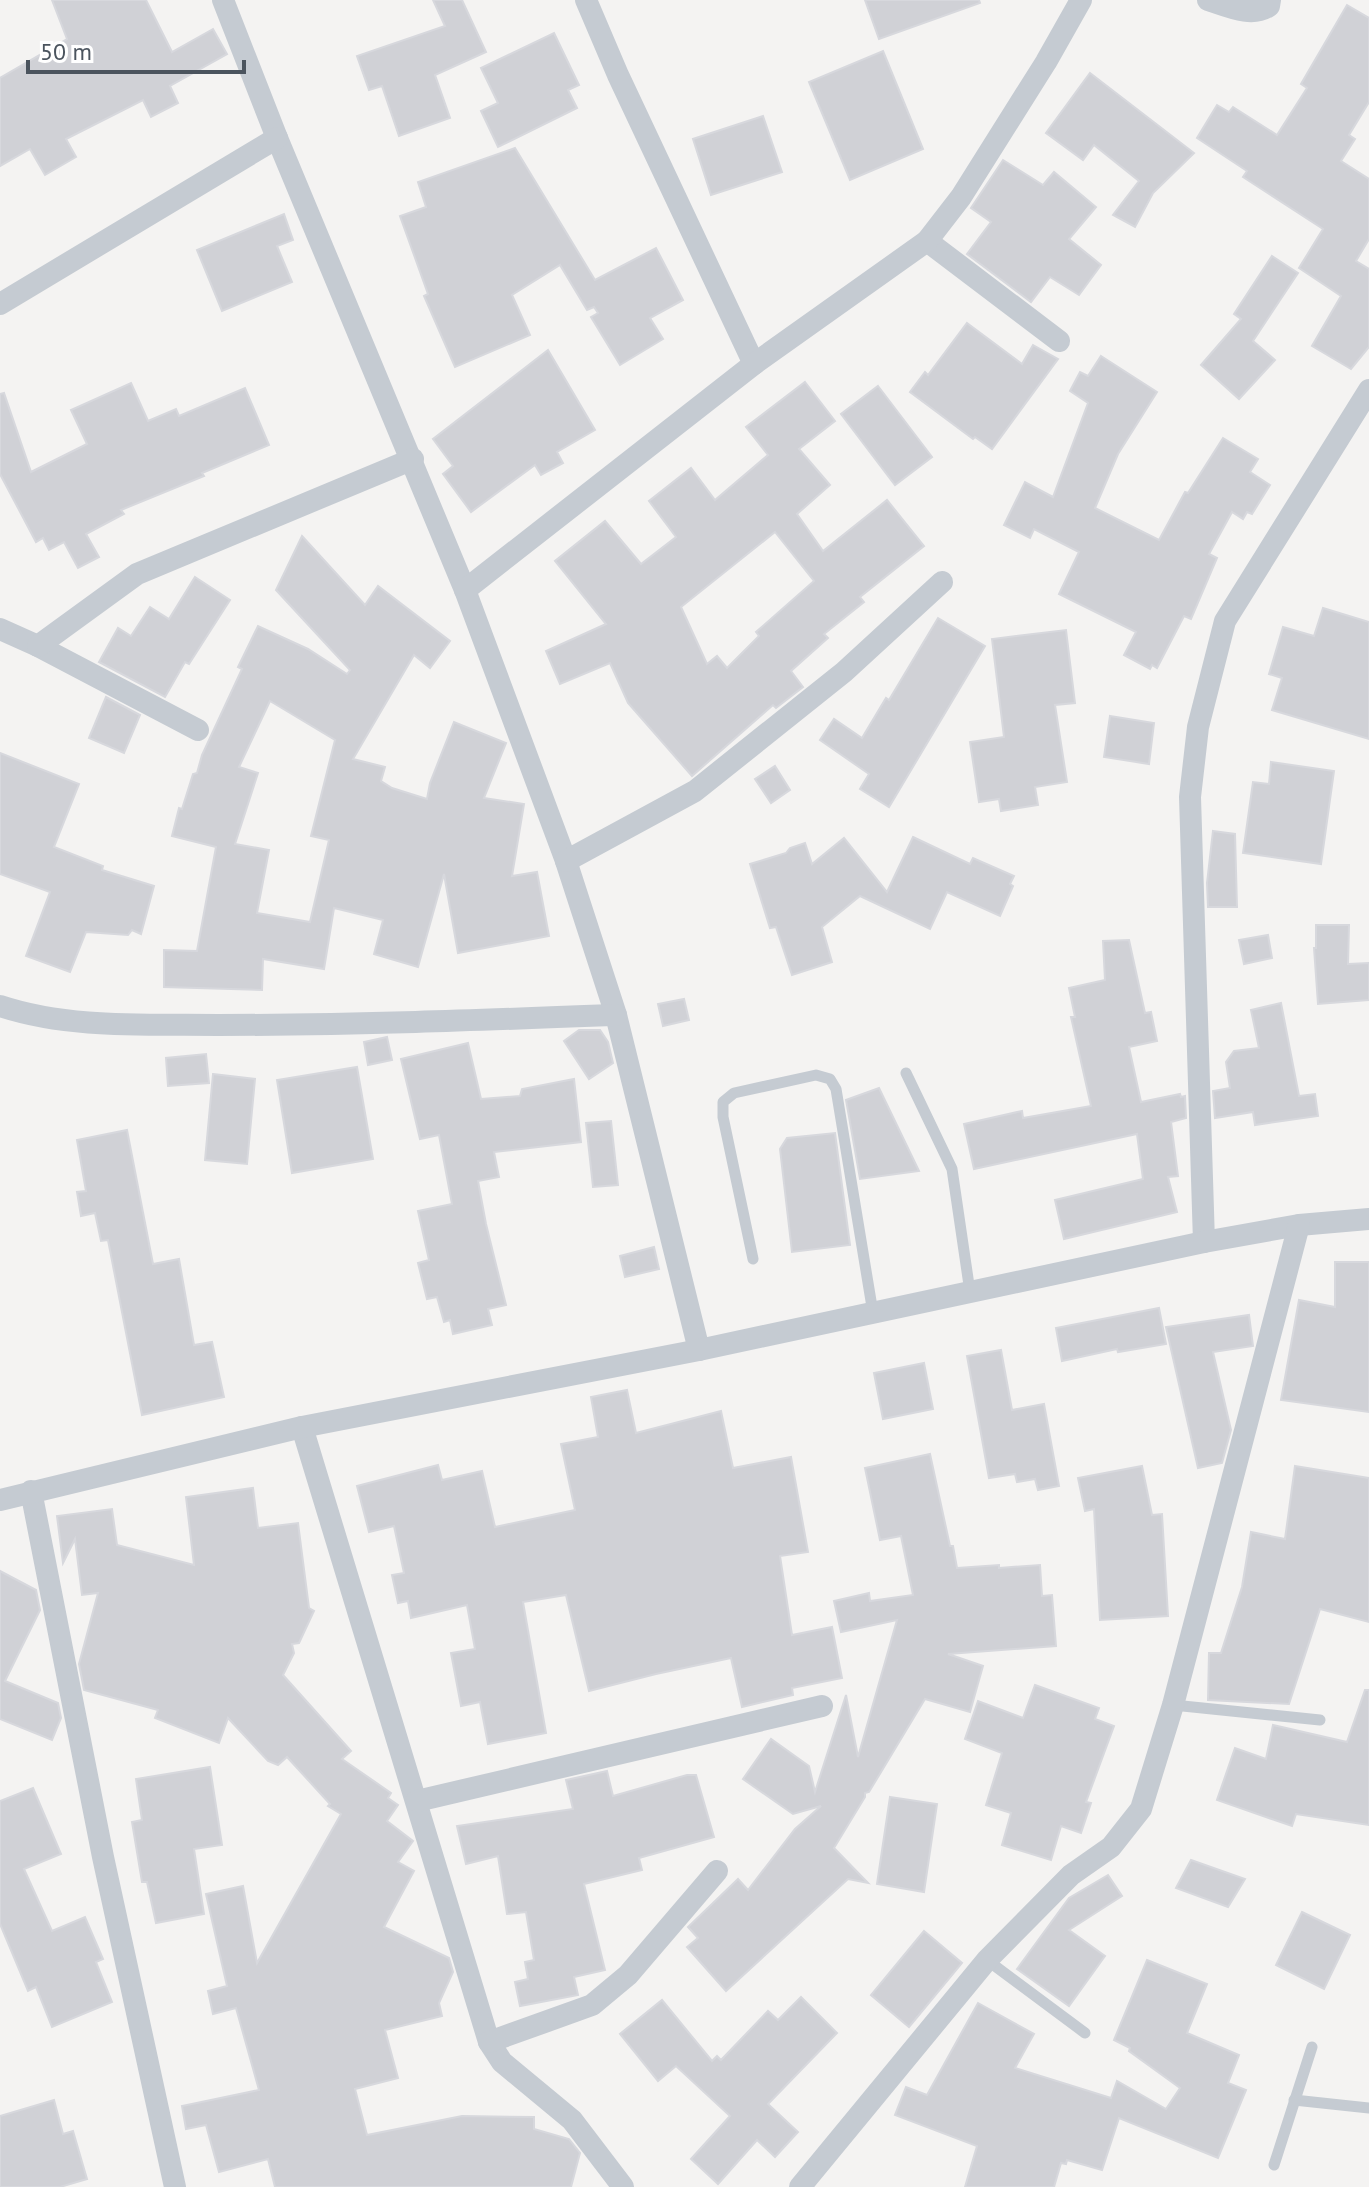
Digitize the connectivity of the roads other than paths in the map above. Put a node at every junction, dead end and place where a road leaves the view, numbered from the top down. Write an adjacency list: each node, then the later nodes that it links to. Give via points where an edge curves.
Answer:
1 (223, 0): 6 (street)
2 (586, 0): 10 (street)
3 (1081, 0): 7 (street, via 961,197)
4 (1208, 0): 5 (street, via 1246,11 1261,11)
5 (1270, 0)
6 (277, 138): 8 (street); 12 (street)
7 (927, 241): 9 (street); 10 (street)
8 (0, 304)
9 (1059, 341)
10 (754, 364): 14 (street)
11 (1369, 390): 24 (street, via 1225,621 1198,727 1190,797)
12 (413, 459): 14 (street); 16 (street, via 137,574)
13 (942, 582): 18 (street, via 844,672 695,791)
14 (465, 590): 18 (street)
15 (0, 629): 16 (street)
16 (38, 646): 17 (street)
17 (198, 730)
18 (566, 861): 20 (street)
19 (0, 1006): 20 (street, via 28,1015 112,1024 335,1025)
20 (616, 1015): 28 (street)
21 (906, 1073): 26 (lane, via 952,1169)
22 (1369, 1219): 23 (street)
23 (1299, 1225): 24 (street); 32 (street)
24 (1204, 1242): 26 (street)
25 (753, 1259): 27 (lane, via 723,1102 734,1093 816,1075 830,1079 836,1089)
26 (970, 1292): 27 (street)
27 (873, 1313): 28 (street)
28 (699, 1350): 29 (street)
29 (302, 1427): 30 (street); 35 (street)
30 (31, 1491): 31 (street); 44 (street)
31 (0, 1500)
32 (1173, 1705): 34 (lane); 37 (street, via 1141,1809 1111,1847 1071,1875)
33 (822, 1706): 35 (street)
34 (1320, 1720)
35 (417, 1801): 39 (street)
36 (717, 1871): 39 (street, via 628,1975 592,2005)
37 (987, 1960): 38 (lane); 46 (street)
38 (1085, 2033)
39 (489, 2042): 45 (street, via 502,2062 572,2120)
40 (1312, 2047): 41 (lane)
41 (1294, 2100): 42 (lane); 43 (lane)
42 (1369, 2108)
43 (1274, 2165)
44 (175, 2187)
45 (623, 2187)
46 (800, 2187)

